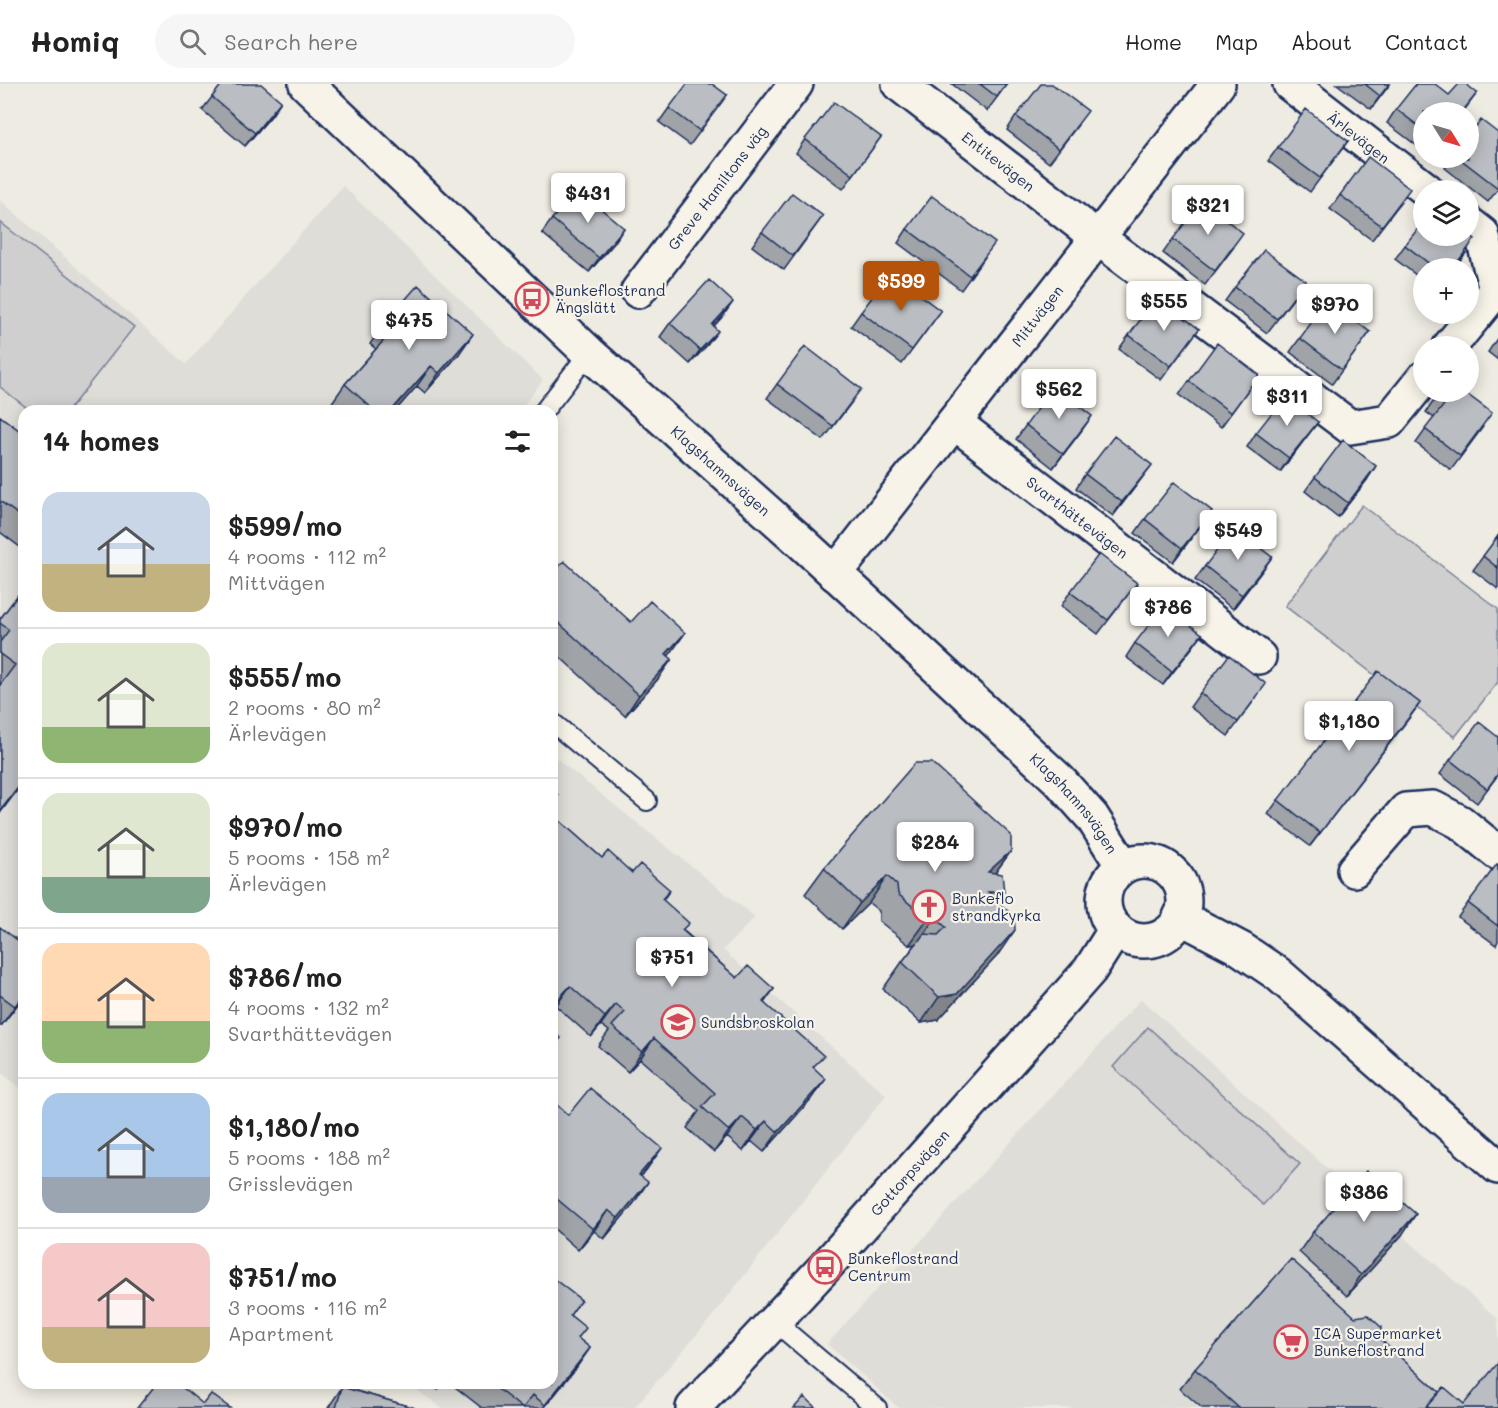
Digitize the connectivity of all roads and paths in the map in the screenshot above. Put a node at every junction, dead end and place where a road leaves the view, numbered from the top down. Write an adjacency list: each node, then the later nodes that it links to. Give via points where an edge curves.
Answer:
1 (306, 84): 11 (street, Klagshamnsvägen)
2 (796, 84): 9 (street, Greve Hamiltons väg)
3 (899, 84): 8 (street, Entitevägen)
4 (1218, 84): 8 (street, Mittvägen)
5 (1290, 84): 6 (street, Ärlevägen)
6 (1414, 180)
7 (1479, 232): 10 (street, via 1496,290)
8 (1098, 238): 12 (street, via 1350,427 1389,421); 14 (street, Mittvägen)
9 (638, 291)
10 (1458, 336)
11 (589, 353): 13 (lane); 15 (street, Klagshamnsvägen)
12 (1413, 392)
13 (549, 405)
14 (954, 422): 15 (street, Mittvägen); 16 (street, Svarthättevägen)
15 (835, 574): 20 (street, Klagshamnsvägen, via 1059,780 1092,817)
16 (1259, 657)
17 (558, 727): 18 (lane)
18 (647, 801)
19 (1498, 853): 21 (street, via 1460,822 1433,808 1406,810)
20 (1123, 866): 22 (street, Klagshamnsvägen, via 1139,861 1156,862 1171,871 1181,885 1184,901); 23 (street, Klagshamnsvägen, via 1110,879 1104,896 1106,914)
21 (1354, 870)
22 (1180, 917): 23 (street, via 1171,930 1144,941 1129,938); 24 (street, via 1241,949 1278,974)
23 (1116, 929): 25 (street, Gottorpsvägen, via 1090,970)
24 (1498, 1167)
25 (774, 1322): 26 (street, Gottorpsvägen); 27 (lane)
26 (693, 1408)
27 (877, 1408)

